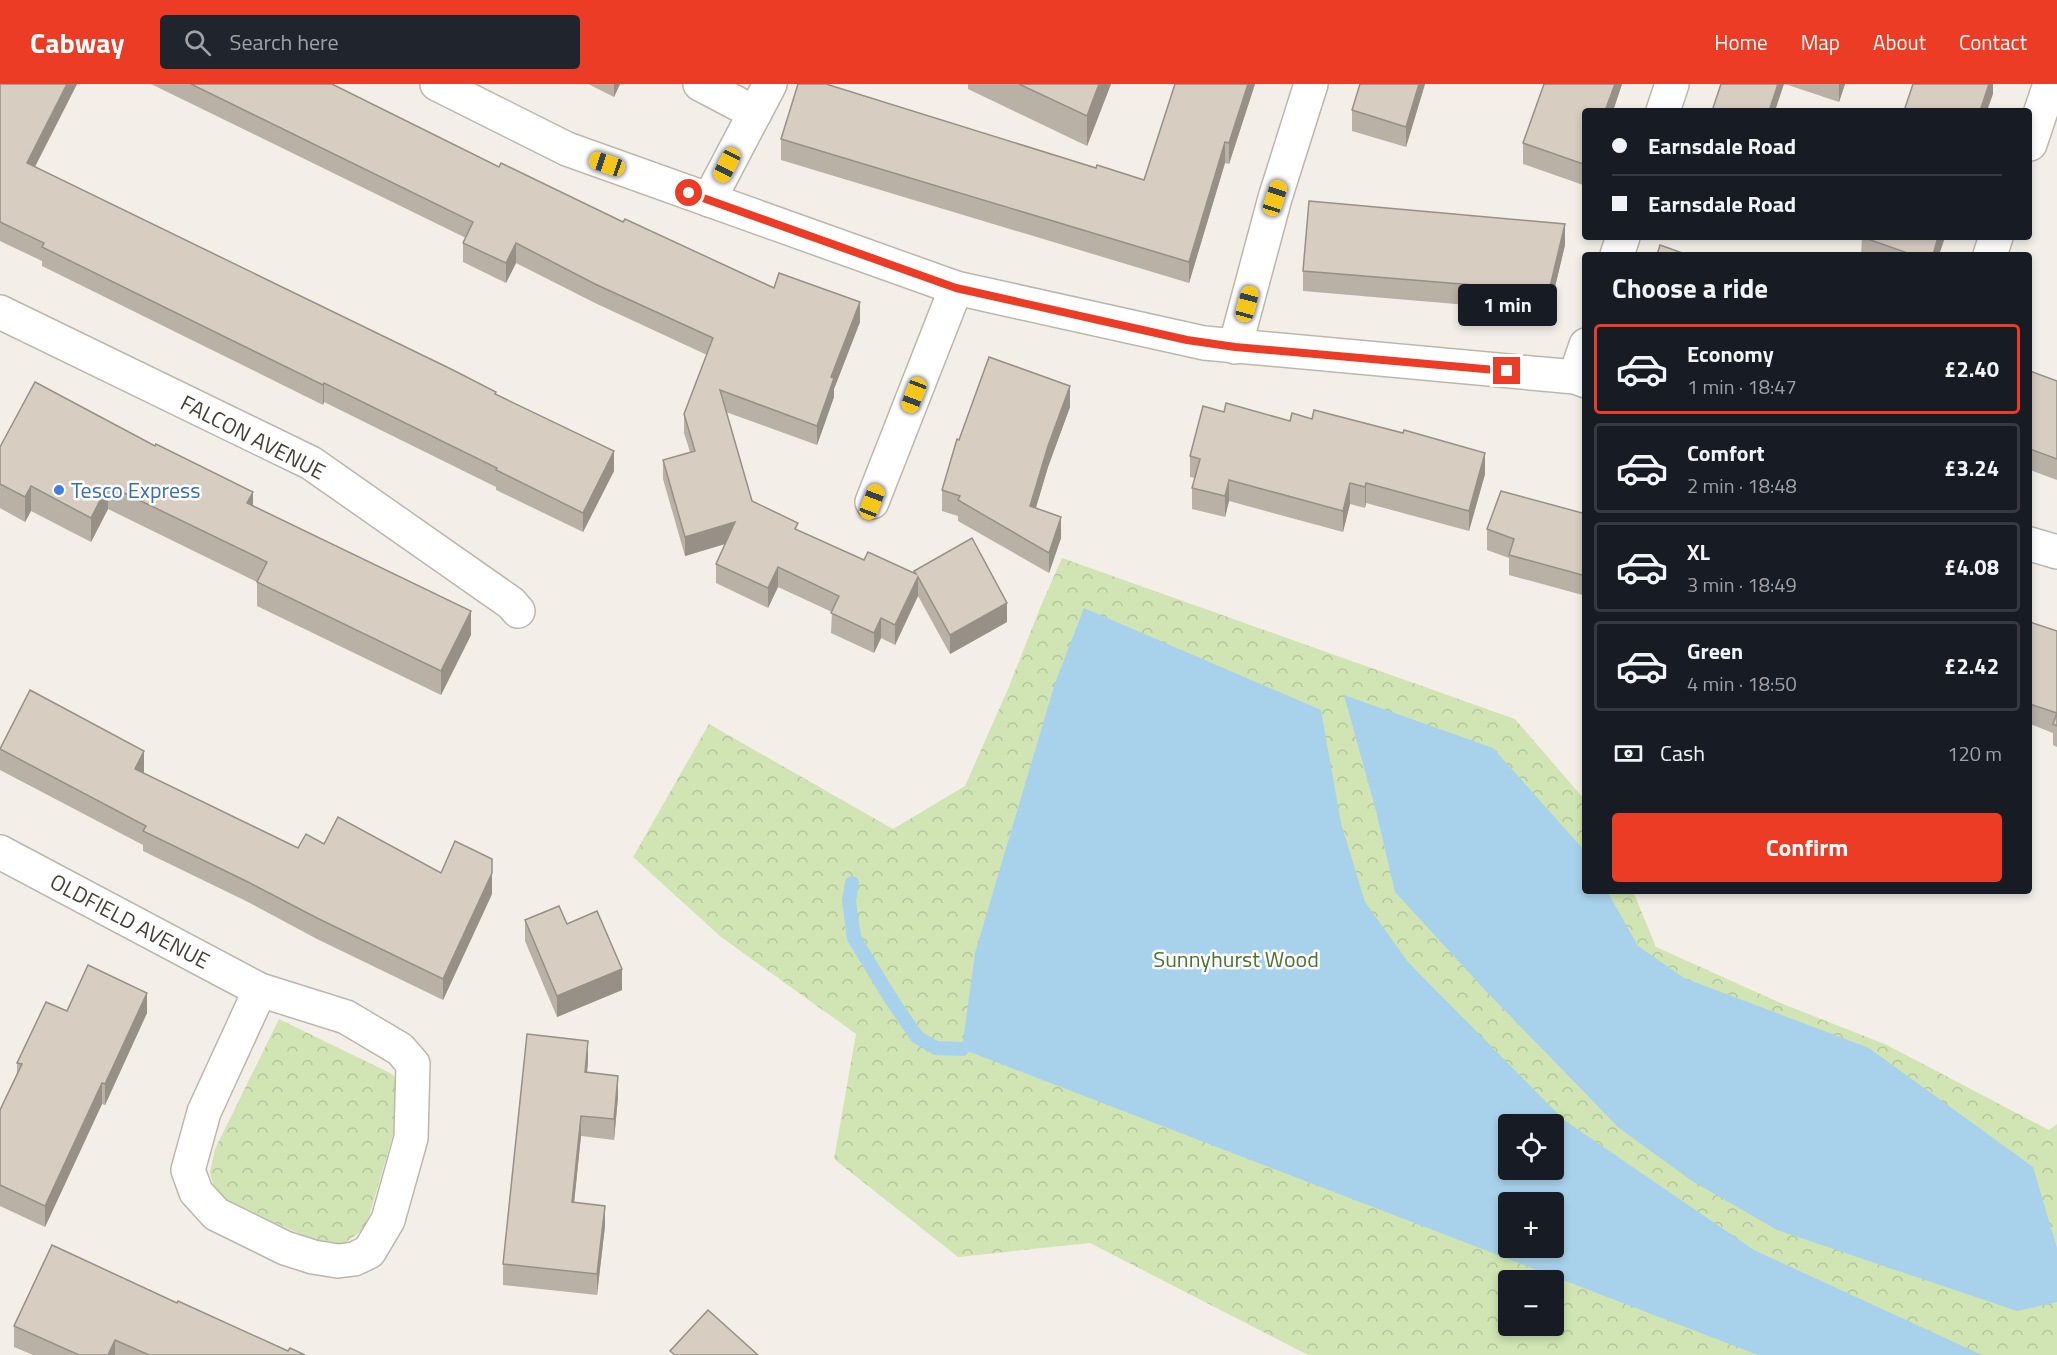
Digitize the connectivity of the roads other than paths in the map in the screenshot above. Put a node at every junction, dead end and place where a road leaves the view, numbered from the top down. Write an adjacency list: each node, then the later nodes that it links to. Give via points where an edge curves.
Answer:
1 (437, 84): 10 (street, via 567,149)
2 (699, 84): 8 (street)
3 (770, 84): 8 (street)
4 (1311, 84): 13 (street)
5 (1672, 84): 7 (street)
6 (2050, 84): 9 (street)
7 (1664, 108)
8 (755, 113): 10 (street)
9 (2032, 138)
10 (709, 200): 11 (street)
11 (956, 288): 13 (street, via 1196,342); 15 (street)
12 (0, 312): 18 (street, FALCON AVENUE, via 311,463)
13 (1235, 347): 14 (street)
14 (1580, 379)
15 (872, 502)
16 (2032, 545): 17 (street)
17 (2057, 552)
18 (518, 610)
19 (0, 852): 20 (street, OLDFIELD AVENUE)
20 (260, 990): 20 (street, OLDFIELD AVENUE, via 204,1112 188,1170 196,1192 216,1215 313,1257 354,1259 369,1252 388,1220 411,1138 413,1064 400,1049 346,1017)

